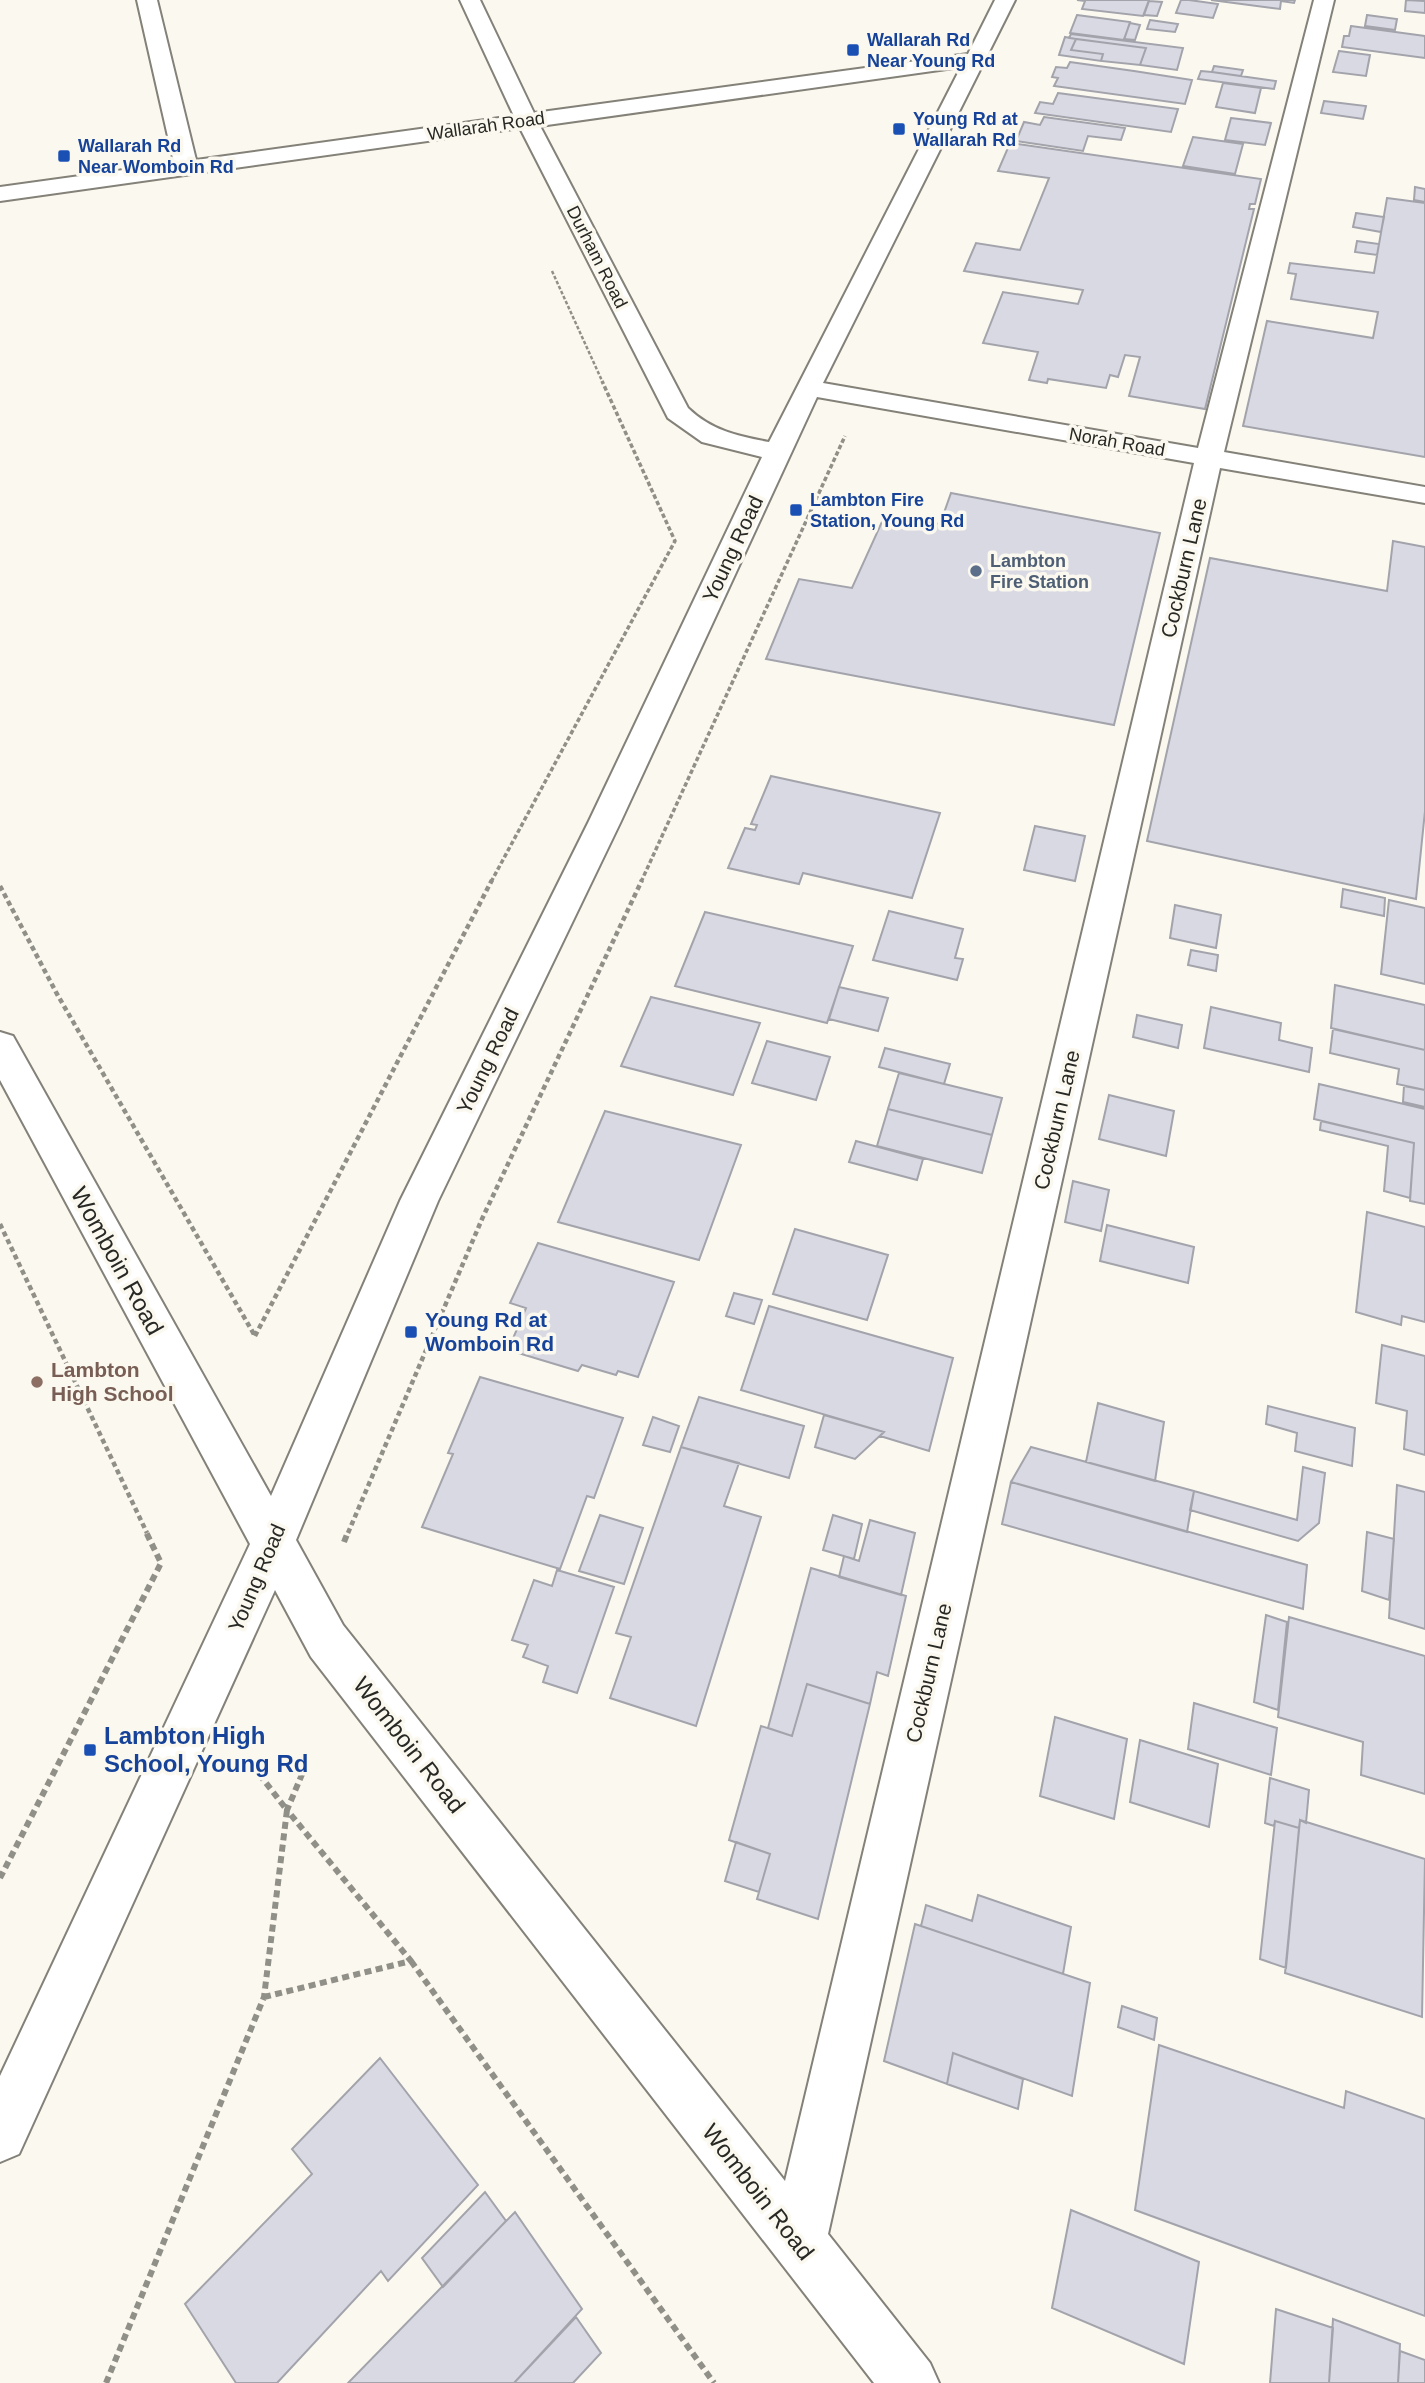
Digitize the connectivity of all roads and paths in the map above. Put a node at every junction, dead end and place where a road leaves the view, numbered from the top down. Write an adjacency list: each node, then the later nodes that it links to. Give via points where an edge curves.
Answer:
1 (147, 0): 7 (street)
2 (470, 0): 6 (street, Durham Road)
3 (1005, 0): 5 (street, Young Road)
4 (1324, 0): 13 (street, Cockburn Lane)
5 (973, 59): 6 (street, Wallarah Road); 10 (street, Young Road)
6 (527, 121): 7 (street, Wallarah Road); 12 (street, Durham Road, via 677,412 692,429 719,440)
7 (186, 166): 8 (street, Wallarah Road)
8 (0, 194)
9 (549, 265): 15 (path, via 675,541 255,1336 57,994)
10 (808, 388): 12 (street, Young Road); 13 (street, Norah Road)
11 (846, 435): 19 (path, via 482,1219)
12 (779, 452): 18 (street, Young Road, via 419,1201)
13 (1209, 458): 14 (street, Norah Road); 27 (street, Cockburn Lane)
14 (1425, 495)
15 (0, 886)
16 (0, 1046): 18 (street, Womboin Road)
17 (0, 1224): 23 (path, via 161,1563)
18 (274, 1540): 26 (street, Young Road); 27 (street, Womboin Road, via 327,1641)
19 (344, 1542)
20 (308, 1760): 22 (path)
21 (259, 1774): 22 (path)
22 (287, 1810): 24 (path); 25 (path)
23 (0, 1878)
24 (411, 1961): 25 (path); 29 (path)
25 (264, 1997): 28 (path)
26 (0, 2135)
27 (798, 2242): 30 (street, Womboin Road)
28 (106, 2383)
29 (714, 2383)
30 (910, 2383)

